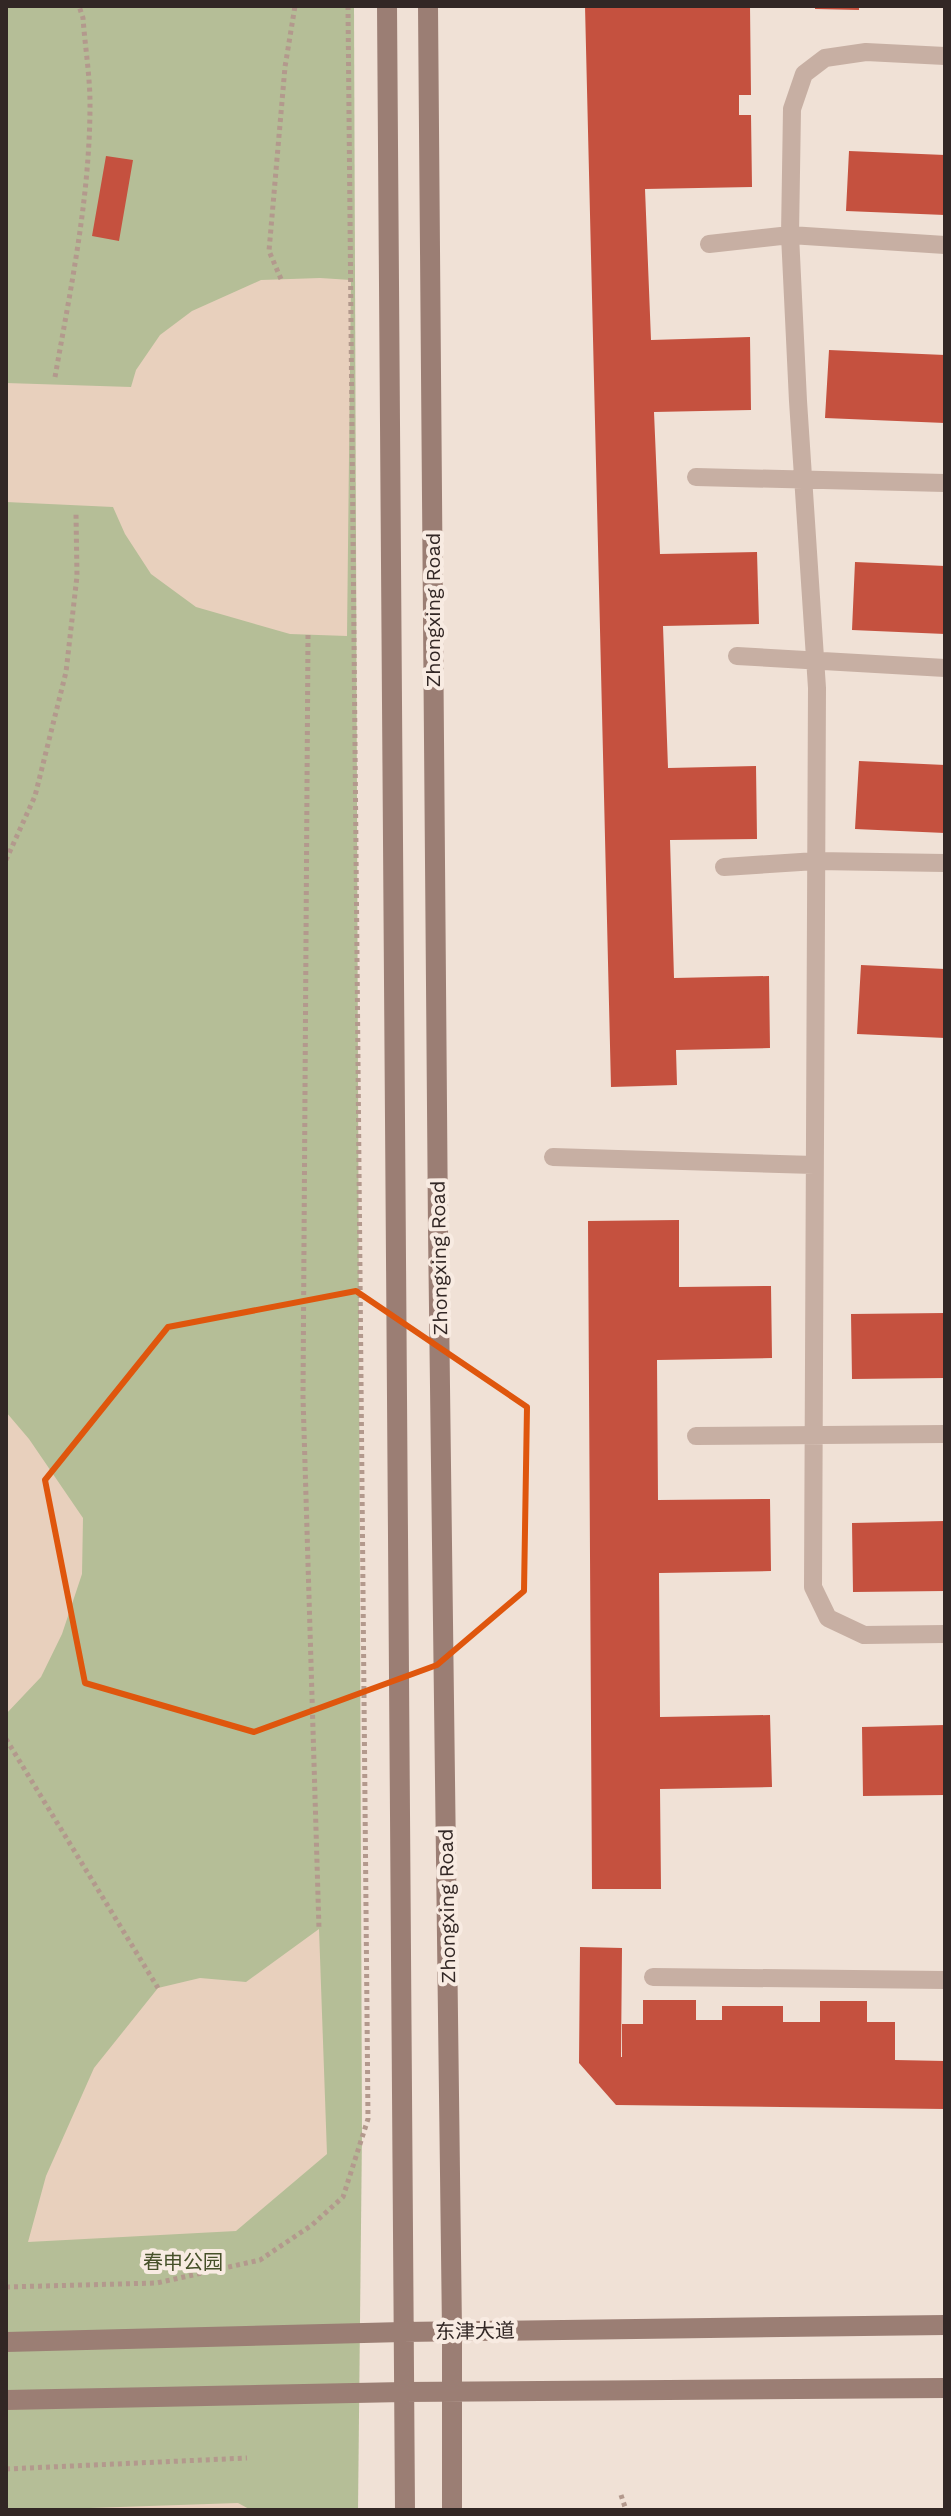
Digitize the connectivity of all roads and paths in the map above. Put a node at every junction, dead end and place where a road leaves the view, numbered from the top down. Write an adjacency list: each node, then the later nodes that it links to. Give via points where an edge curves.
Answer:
1 (79, 6): 11 (path, via 90,101 87,180)
2 (295, 6): 10 (path, via 269,251)
3 (348, 6): 33 (path, via 368,2119 343,2197 260,2260 157,2283)
4 (387, 6): 36 (street, Zhongxing Road)
5 (428, 6): 35 (street, Zhongxing Road)
6 (945, 56): 7 (lane, via 866,52 825,58 804,74 792,109)
7 (790, 235): 8 (lane); 9 (lane); 19 (lane, via 817,688)
8 (709, 244)
9 (945, 245)
10 (281, 279)
11 (55, 377)
12 (696, 477): 13 (lane)
13 (945, 483)
14 (76, 514): 18 (path, via 77,576 66,672 35,796)
15 (308, 635): 29 (path, via 303,1397)
16 (737, 656): 17 (lane)
17 (945, 668)
18 (6, 860)
19 (816, 861): 20 (lane); 21 (lane); 23 (lane)
20 (945, 863)
21 (724, 867)
22 (553, 1157): 23 (lane)
23 (814, 1165): 25 (lane)
24 (945, 1434): 25 (lane)
25 (813, 1435): 26 (lane); 27 (lane, via 813,1587 828,1618 864,1635)
26 (696, 1436)
27 (945, 1634)
28 (6, 1739): 32 (path)
29 (319, 1929)
30 (653, 1977): 31 (lane)
31 (945, 1980)
32 (158, 1988)
33 (6, 2287)
34 (945, 2325): 35 (street, 东津大道)
35 (452, 2331): 36 (street, 东津大道); 40 (street, Zhongxing Road)
36 (403, 2332): 37 (street, 东津大道); 39 (street, Zhongxing Road)
37 (6, 2342)
38 (945, 2388): 40 (street)
39 (404, 2392): 40 (street); 41 (street); 45 (street, Zhongxing Road)
40 (451, 2392): 46 (street, Zhongxing Road)
41 (6, 2400)
42 (247, 2458): 43 (path)
43 (6, 2469)
44 (621, 2495): 47 (path)
45 (405, 2510)
46 (452, 2510)
47 (626, 2510)

